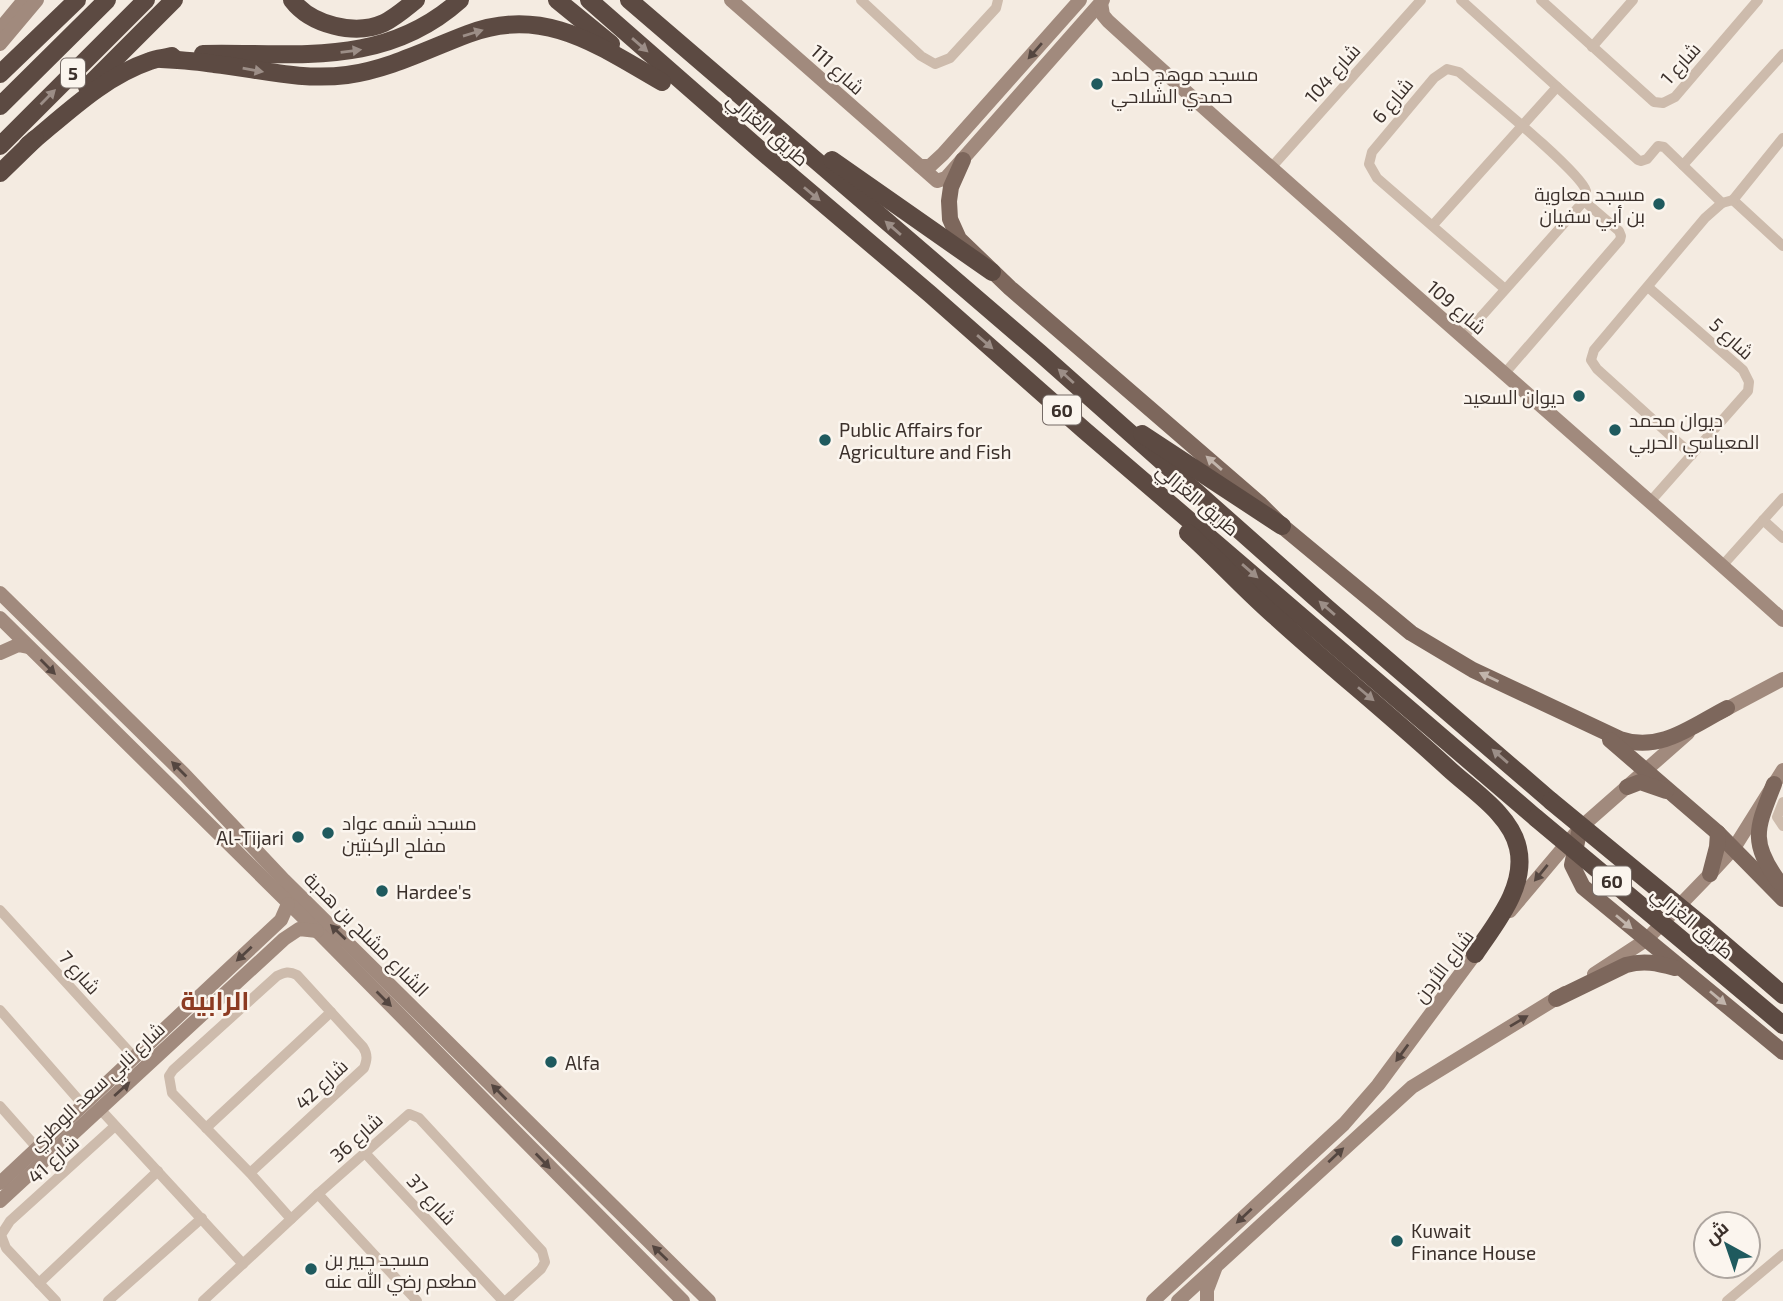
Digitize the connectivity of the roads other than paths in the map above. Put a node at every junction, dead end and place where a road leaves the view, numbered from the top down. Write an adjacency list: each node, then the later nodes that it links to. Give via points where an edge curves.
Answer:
1 (24, 0): 28 (street)
2 (37, 0): 29 (street)
3 (69, 0): 31 (highway)
4 (77, 0): 31 (highway)
5 (107, 0): 39 (highway, 5)
6 (146, 0): 44 (highway, 5, one-way to 6)
7 (166, 0): 34 (highway)
8 (174, 0): 34 (highway)
9 (292, 0): 10 (highway, via 318,20 353,28 382,24)
10 (416, 0)
11 (460, 0): 33 (highway, one-way to 11, via 180,54 328,54 365,49 441,17)
12 (556, 0): 37 (highway)
13 (589, 0): 47 (highway, طريق الغزالي / 60, one-way to 47)
14 (629, 0): 36 (highway, طريق الغزالي / 60)
15 (649, 0): 36 (highway)
16 (860, 0): 17 (street, via 935,64 950,58 996,8)
17 (998, 0)
18 (1080, 0): 40 (street, one-way to 40)
19 (1420, 0): 51 (street, شارع 104)
20 (1461, 0): 38 (street)
21 (1541, 0): 30 (street, شارع 1)
22 (1633, 0): 30 (street)
23 (1754, 1): 30 (street, شارع 1, via 1675,97 1663,103 1654,102)
24 (737, 2): 50 (street, شارع 111)
25 (1102, 2): 26 (street); 27 (street, شارع 109)
26 (1087, 19): 27 (street); 42 (street)
27 (1108, 21): 51 (street, شارع 109)
28 (0, 29)
29 (0, 44)
30 (1592, 47)
31 (26, 49): 35 (highway)
32 (1783, 54): 49 (street)
33 (161, 59): 37 (highway, one-way to 37, via 278,75 335,76 398,62 472,32 534,24 577,36); 45 (highway, via 133,68 96,89)
34 (102, 71): 45 (highway)
35 (0, 74)
36 (722, 81): 46 (highway, طريق الغزالي / 60)
37 (662, 82): 47 (highway)
38 (1557, 87): 41 (street); 49 (street, via 1638,160 1647,159 1658,146)
39 (0, 106)
40 (975, 119): 42 (street); 50 (street, via 935,163)
41 (1521, 126): 54 (street, شارع 6, via 1579,178 1586,191); 56 (street); 56 (street, شارع 6, via 1459,72 1447,69 1434,78 1372,152 1369,164 1377,178)
42 (988, 132): 48 (street)
43 (1783, 138): 53 (street)
44 (0, 145)
45 (28, 145): 52 (highway)
46 (799, 145): 58 (highway, via 831,159); 63 (highway, طريق الغزالي / 60, one-way to 46)
47 (758, 148): 64 (highway, طريق الغزالي / 60, one-way to 64)
48 (962, 160): 50 (street, via 941,181); 58 (main road, via 951,187 950,219 959,239)
49 (1683, 165): 55 (street)
50 (920, 166)
51 (1270, 169): 61 (street, شارع 109)
52 (0, 173)
53 (1733, 200): 55 (street); 57 (street)
54 (1584, 201): 60 (street); 62 (street, via 1619,231 1620,240)
55 (1722, 203): 59 (street)
56 (1433, 225): 60 (street, شارع 6)
57 (1783, 246)
58 (992, 272): 69 (main road, one-way to 58)
59 (1648, 287): 65 (street, via 1594,350 1591,360); 65 (street, شارع 5, via 1743,370 1749,382 1748,391)
60 (1505, 289): 61 (street)
61 (1463, 337): 62 (street, شارع 109)
62 (1505, 373): 67 (street, شارع 109)
63 (1114, 419): 69 (highway); 104 (highway, طريق الغزالي / 60, one-way to 63, bridge, via 1551,801)
64 (1084, 430): 102 (highway, one-way to 102, via 1277,618 1484,799 1505,823 1518,848 1518,876); 109 (highway, طريق الغزالي / 60, one-way to 109, bridge)
65 (1692, 455): 67 (street, شارع 5)
66 (1783, 498): 68 (street)
67 (1649, 503): 71 (street, شارع 109)
68 (1763, 520): 70 (street); 71 (street)
69 (1282, 526): 80 (main road, one-way to 69, via 1473,670 1418,637)
70 (1783, 538)
71 (1723, 566): 73 (street, شارع 109)
72 (0, 593): 89 (street, الشارع مشلح بن هدبة, one-way to 72)
73 (1783, 620)
74 (3, 621): 75 (street, الشارع مشلح بن هدبة); 76 (street, via 6,635)
75 (28, 647): 77 (street, via 18,645); 91 (street, الشارع مشلح بن هدبة, one-way to 91)
76 (0, 648)
77 (0, 653)
78 (1783, 679): 79 (street, شارع الأردن)
79 (1727, 708): 80 (main road, via 1649,744 1629,742); 81 (street, شارع الأردن, via 1678,740)
80 (1595, 727): 81 (main road)
81 (1646, 769): 84 (street, شارع الأردن); 85 (main road)
82 (1783, 770): 83 (street)
83 (1774, 784): 92 (street); 96 (main road, via 1757,835 1769,868)
84 (1627, 787): 85 (main road, via 1650,784); 88 (street, شارع الأردن)
85 (1683, 802): 90 (main road)
86 (1783, 802): 87 (street, via 1777,817)
87 (1783, 826)
88 (1580, 828): 101 (main road, one-way to 101, via 1572,865 1577,879); 102 (street, شارع الأردن, one-way to 102)
89 (239, 832): 91 (street, via 238,841); 93 (street, الشارع مشلح بن هدبة)
90 (1718, 833): 92 (main road); 95 (main road)
91 (225, 842): 94 (street, الشارع مشلح بن هدبة)
92 (1734, 848): 95 (street); 97 (main road)
93 (258, 850): 94 (street, via 249,853); 128 (street, الشارع مشلح بن هدبة, one-way to 93)
94 (246, 863): 98 (street, الشارع مشلح بن هدبة)
95 (1710, 874): 101 (street)
96 (1783, 887)
97 (1783, 899)
98 (288, 904): 100 (street, الشارع مشلح بن هدبة); 108 (street, شارع نابي سعد الوطري, one-way to 108, via 281,920)
99 (0, 910): 111 (street, شارع 7)
100 (317, 931): 108 (street, شارع نابي سعد الوطري, via 299,929 284,939); 129 (street, الشارع مشلح بن هدبة, one-way to 129)
101 (1646, 940): 103 (main road); 105 (street)
102 (1475, 954): 119 (street, شارع الأردن, one-way to 119, via 1378,1085)
103 (1695, 980): 105 (main road, via 1658,962 1638,962); 110 (main road, one-way to 110)
104 (1783, 995)
105 (1556, 999): 125 (street, one-way to 105, via 1412,1087)
106 (0, 1010): 113 (street)
107 (331, 1012): 116 (street); 116 (street, شارع 42, via 297,975 285,972 173,1070 169,1076 172,1093); 121 (street, شارع 42, via 367,1053 364,1068)
108 (190, 1016): 111 (street, شارع نابي سعد الوطري); 114 (street, شارع نابي سعد الوطري, one-way to 108)
109 (1783, 1028)
110 (1783, 1052)
111 (135, 1058): 113 (street, شارع نابي سعد الوطري)
112 (0, 1106): 117 (street)
113 (83, 1106): 117 (street, شارع نابي سعد الوطري)
114 (100, 1109): 115 (street); 124 (street, شارع نابي سعد الوطري)
115 (115, 1126): 120 (street); 133 (street, شارع 41, via 1,1235 3,1244)
116 (206, 1128): 121 (street, شارع 42)
117 (38, 1149): 122 (street, شارع نابي سعد الوطري)
118 (365, 1153): 123 (street, شارع 36); 139 (street, شارع 37); 139 (street, شارع 36, via 405,1116 414,1115 542,1251 545,1262 541,1269)
119 (1303, 1162): 125 (street, via 1312,1165 1312,1171); 142 (street, شارع الأردن, one-way to 142)
120 (158, 1171): 126 (street); 133 (street)
121 (250, 1172): 127 (street, شارع 42)
122 (0, 1183)
123 (318, 1194): 127 (street, شارع 36); 138 (street)
124 (0, 1202)
125 (1282, 1205): 132 (street)
126 (202, 1218): 131 (street); 136 (street)
127 (291, 1219): 131 (street, شارع 36)
128 (639, 1233): 129 (street, via 627,1233); 141 (street, الشارع مشلح بن هدبة, one-way to 128)
129 (626, 1245): 140 (street, الشارع مشلح بن هدبة)
130 (1783, 1254): 134 (street)
131 (243, 1264): 137 (street, شارع 36)
132 (1216, 1267): 143 (street); 144 (street)
133 (39, 1283): 135 (street, شارع 41)
134 (1733, 1299)
135 (56, 1301)
136 (108, 1301)
137 (203, 1301)
138 (417, 1301)
139 (504, 1301)
140 (683, 1301)
141 (709, 1301)
142 (1153, 1301)
143 (1178, 1301)
144 (1207, 1301)

